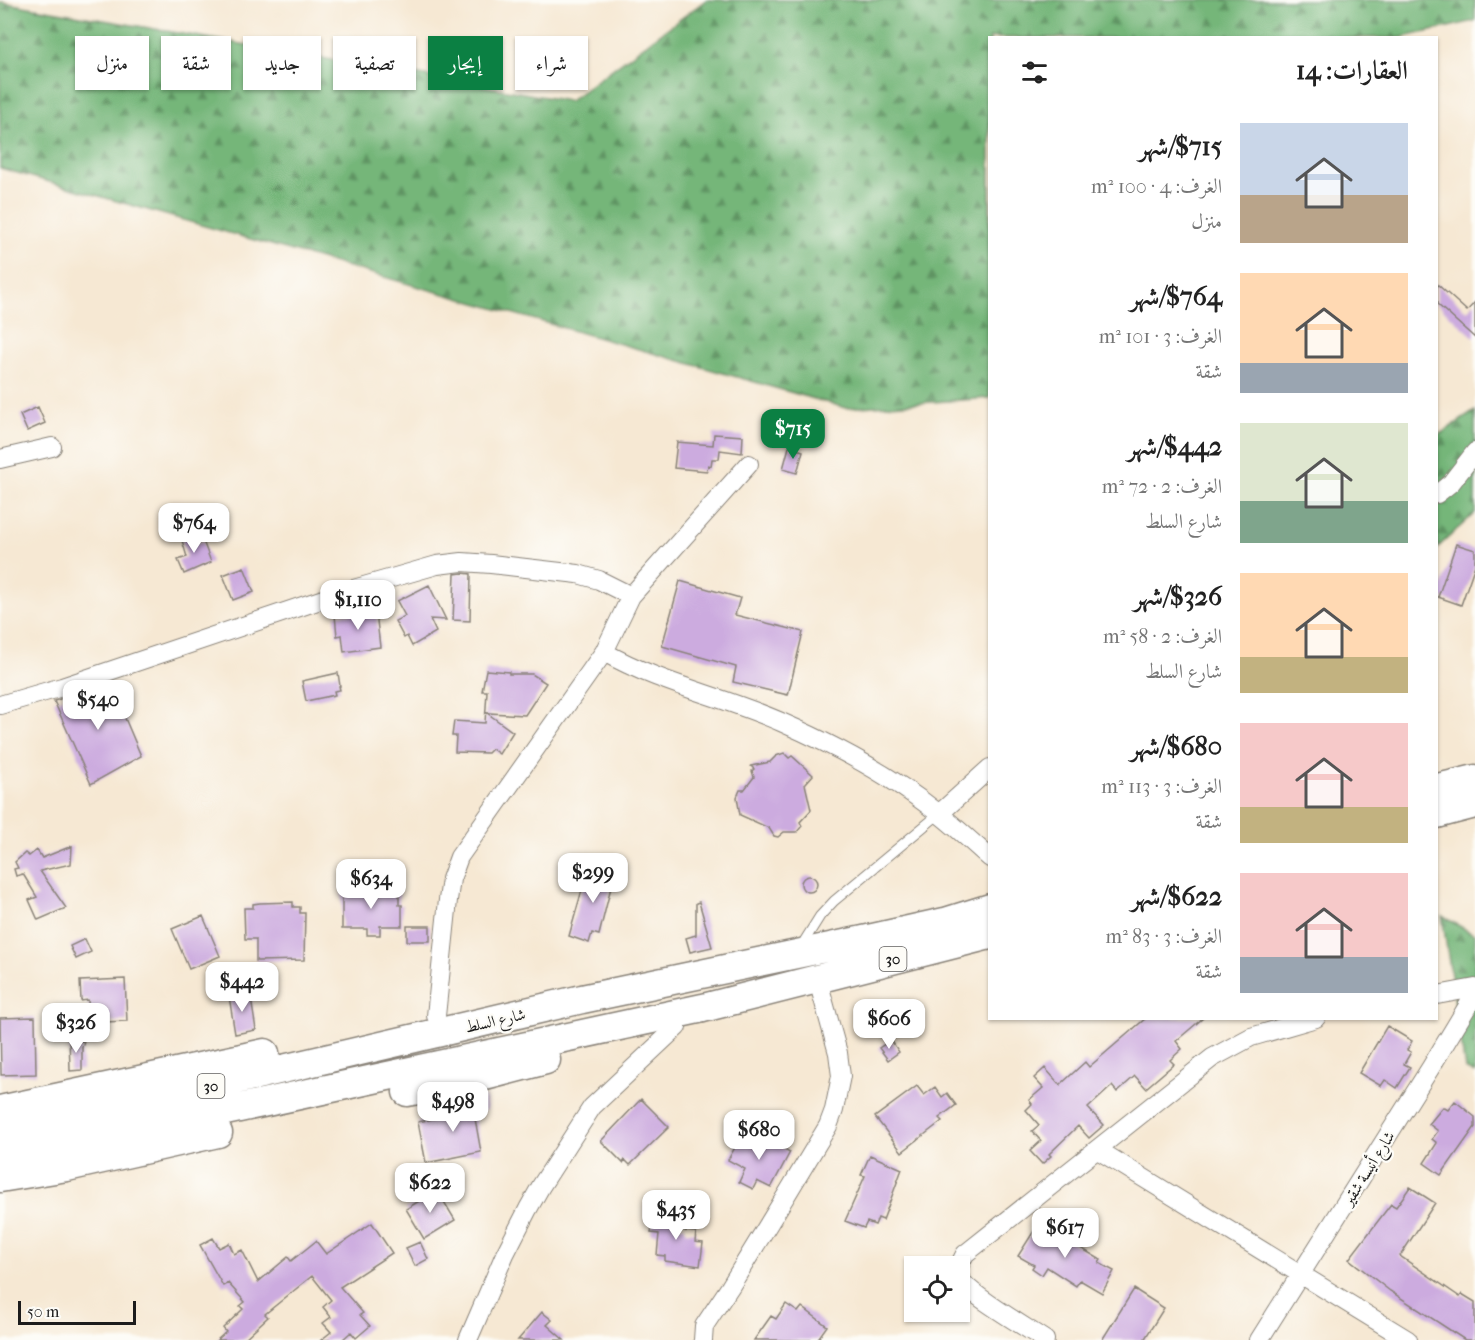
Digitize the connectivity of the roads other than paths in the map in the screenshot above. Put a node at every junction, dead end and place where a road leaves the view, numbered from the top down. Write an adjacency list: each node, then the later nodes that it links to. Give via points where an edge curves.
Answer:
1 (52, 447): 3 (street)
2 (1475, 452): 5 (street)
3 (0, 459)
4 (749, 464): 6 (street)
5 (1438, 493)
6 (632, 596): 7 (street); 8 (street, via 599,580 569,573 462,562 437,565)
7 (604, 652): 13 (street, via 657,678 738,705 818,740 883,776); 24 (street, via 459,857 451,879)
8 (0, 705)
9 (988, 770): 13 (street)
10 (1475, 779): 11 (main road)
11 (1438, 788)
12 (1475, 804): 14 (main road)
13 (939, 814): 15 (street); 18 (lane, via 834,901)
14 (1438, 814)
15 (988, 856)
16 (988, 909): 18 (main road, 30)
17 (988, 934): 19 (main road, شارع السلط / 30)
18 (795, 955): 24 (main road, 30, via 703,973 605,977)
19 (806, 980): 25 (main road, via 753,1008); 29 (main road, شارع السلط / 30, via 704,1008 418,1071); 35 (street, via 838,1053 841,1076 834,1110 793,1185 704,1326)
20 (1475, 988): 22 (street)
21 (1475, 994): 32 (street, شارع أنيسة شقير)
22 (1438, 995)
23 (1308, 1020): 28 (street, via 1251,1038 1212,1058)
24 (429, 1027): 26 (main road); 27 (main road, 30)
25 (677, 1027): 30 (main road, via 466,1081); 34 (street, via 591,1107 528,1209)
26 (0, 1110)
27 (0, 1133)
28 (1098, 1150): 31 (street); 32 (street)
29 (0, 1157)
30 (0, 1178)
31 (964, 1256)
32 (1302, 1274): 37 (street, شارع أنيسة شقير); 38 (street)
33 (970, 1289): 36 (street)
34 (468, 1340)
35 (703, 1340)
36 (1045, 1340)
37 (1259, 1340)
38 (1408, 1340)

